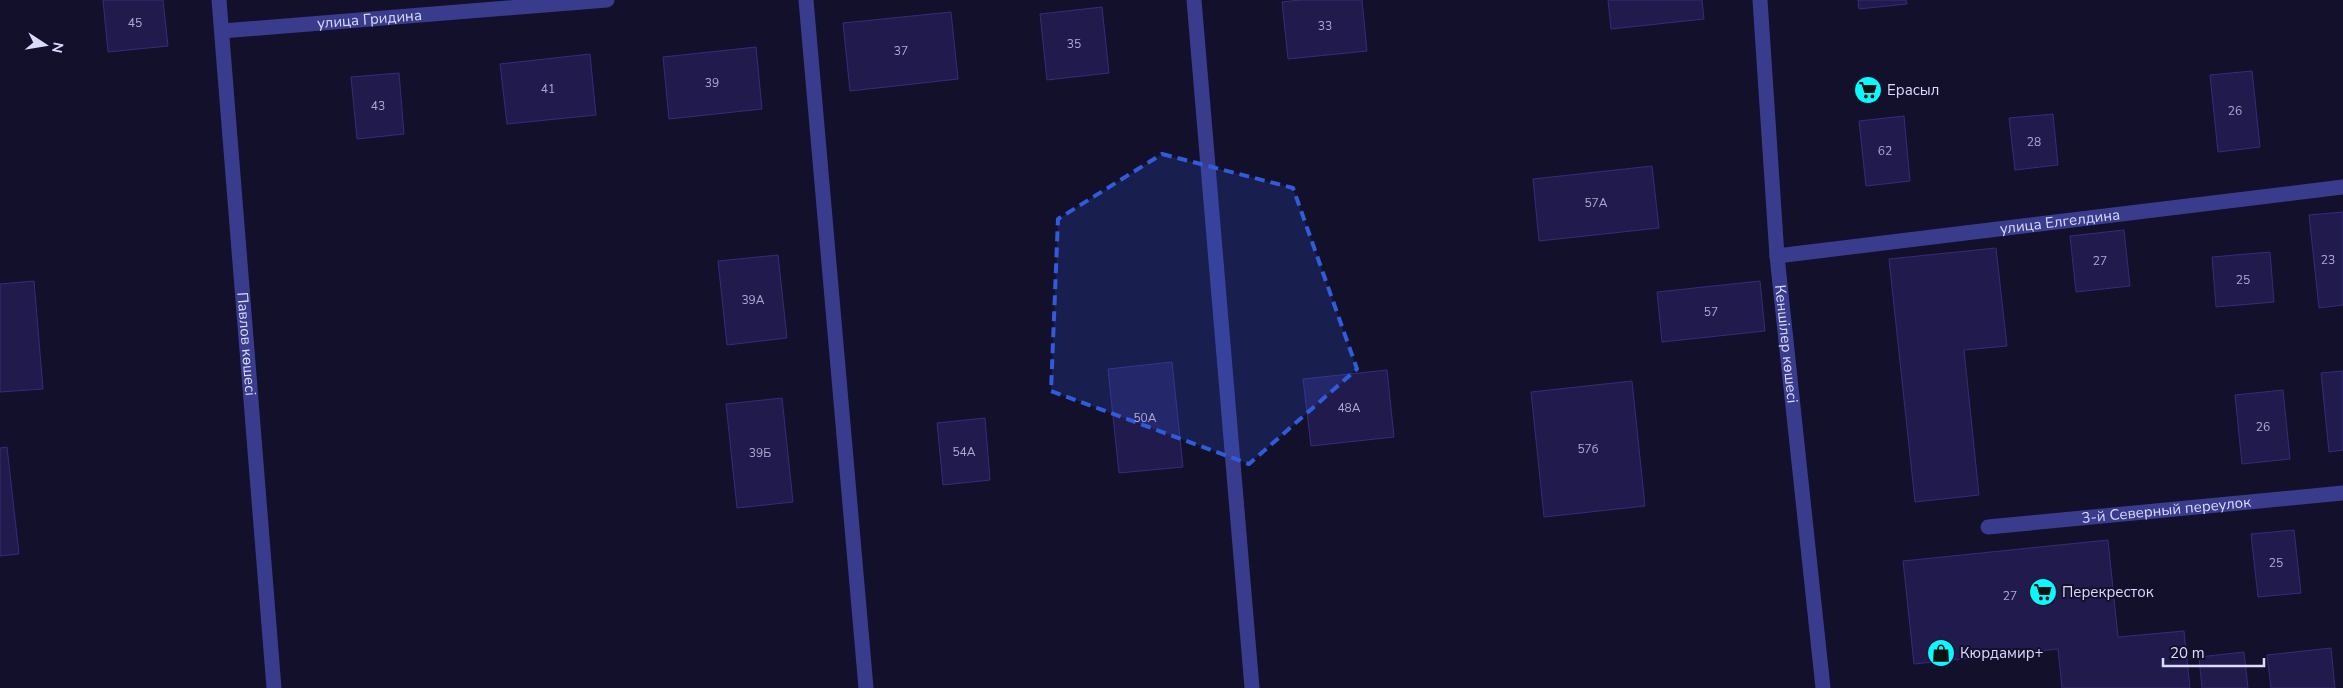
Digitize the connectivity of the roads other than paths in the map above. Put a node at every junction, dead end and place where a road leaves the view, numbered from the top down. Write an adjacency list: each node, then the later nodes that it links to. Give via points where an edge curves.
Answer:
1 (219, 0): 6 (street, Павлов көшесі)
2 (606, 0): 6 (street, улица Гридина)
3 (806, 0): 12 (street)
4 (1194, 0): 13 (street)
5 (1760, 0): 8 (street, Кеншілер көшесі)
6 (222, 31): 11 (street, Павлов көшесі)
7 (2343, 187): 8 (street, улица Елгелдина)
8 (1778, 256): 14 (street, Кеншілер көшесі)
9 (2343, 493): 10 (street, 3-й Северный переулок)
10 (1988, 527)
11 (274, 688)
12 (866, 688)
13 (1252, 688)
14 (1823, 688)

